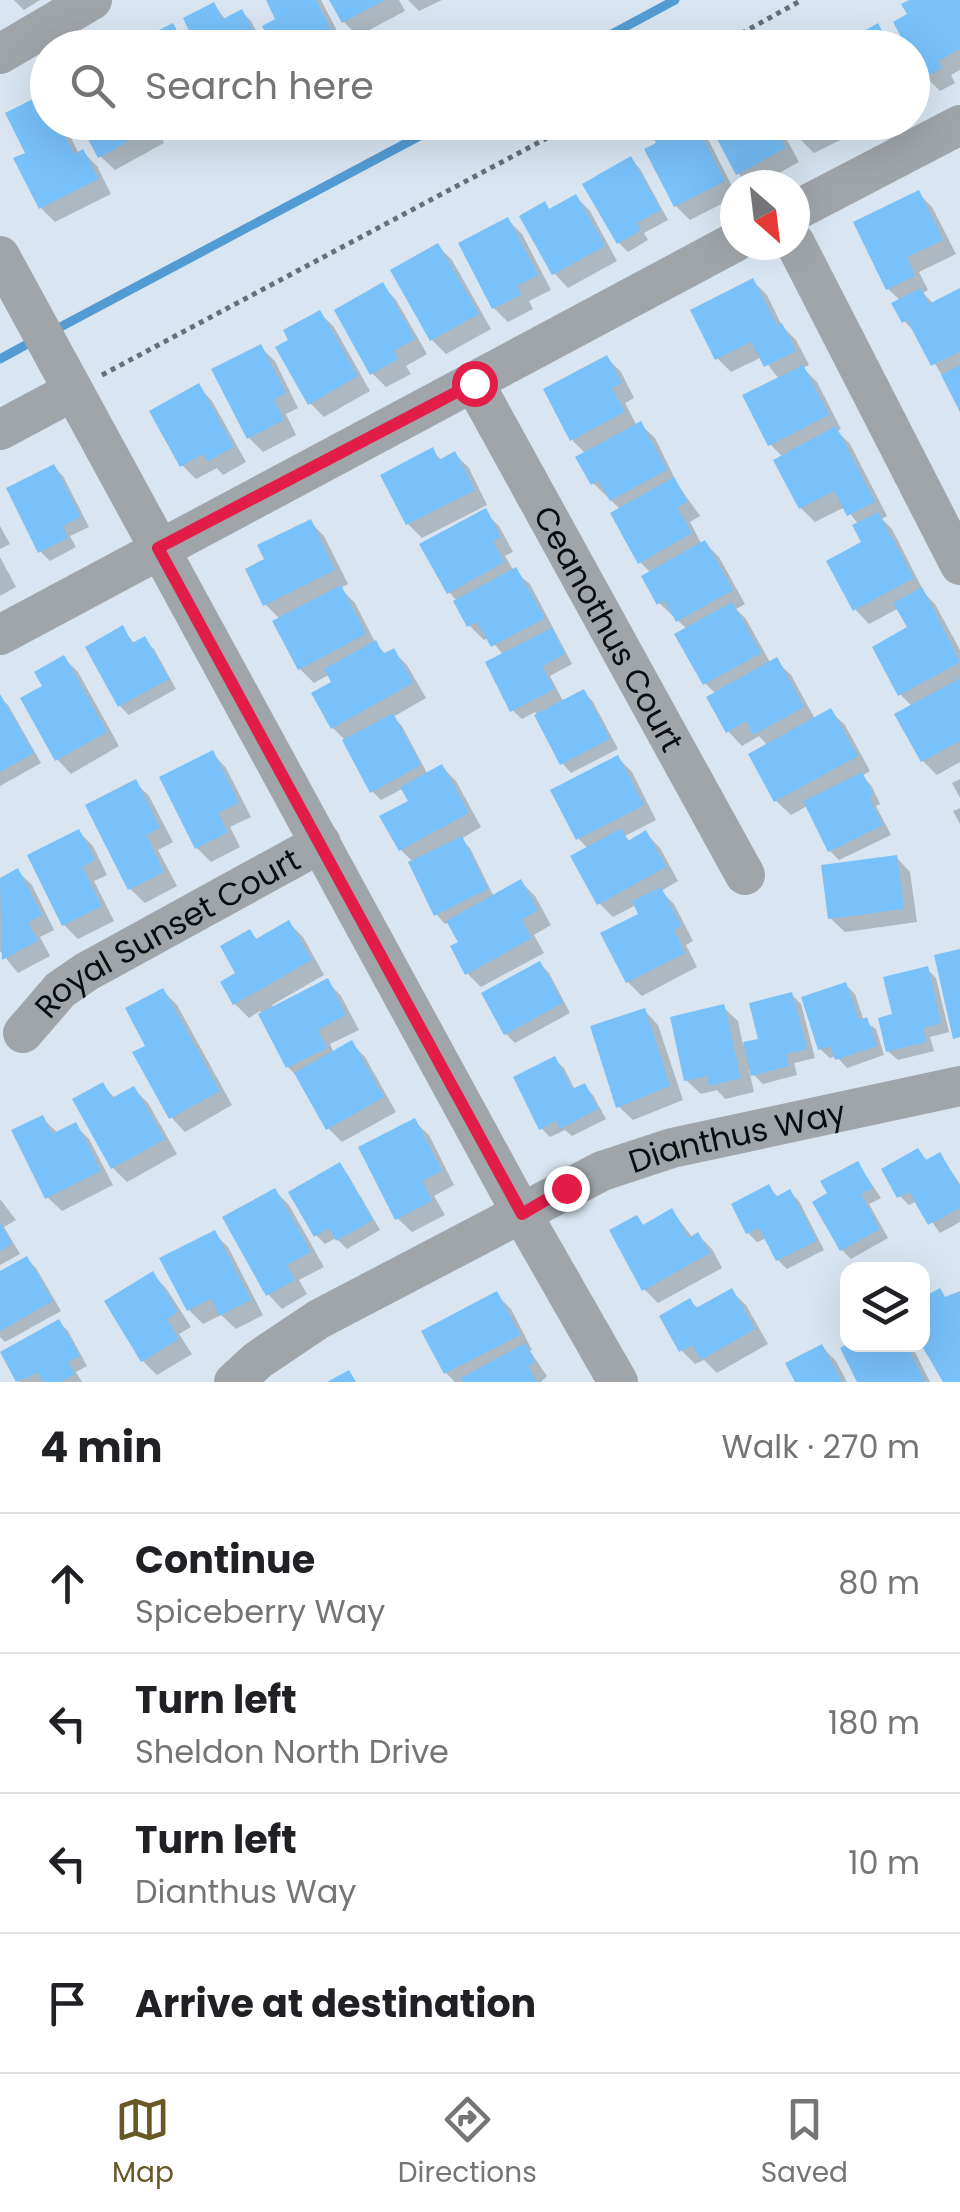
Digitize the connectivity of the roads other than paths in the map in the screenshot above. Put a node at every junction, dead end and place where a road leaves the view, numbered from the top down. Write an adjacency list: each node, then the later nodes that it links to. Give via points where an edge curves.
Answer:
1 (92, 0): 2 (street)
2 (41, 30)
3 (30, 36): 4 (street)
4 (0, 54)
5 (960, 126): 6 (street)
6 (810, 202)
7 (720, 250): 11 (street)
8 (1, 257): 10 (street)
9 (804, 260): 14 (street)
10 (87, 383): 12 (street); 13 (street)
11 (474, 383): 13 (street); 17 (street, Ceanothus Court)
12 (0, 430)
13 (158, 548): 15 (street); 16 (street)
14 (960, 565)
15 (0, 636)
16 (321, 843): 18 (street, Royal Sunset Court, via 86,972); 20 (street)
17 (744, 875)
18 (22, 1033)
19 (960, 1086): 20 (street, Dianthus Way, via 672,1148 602,1171)
20 (522, 1214): 21 (street, Dianthus Way, via 319,1319); 22 (street)
21 (234, 1382)
22 (618, 1382)

